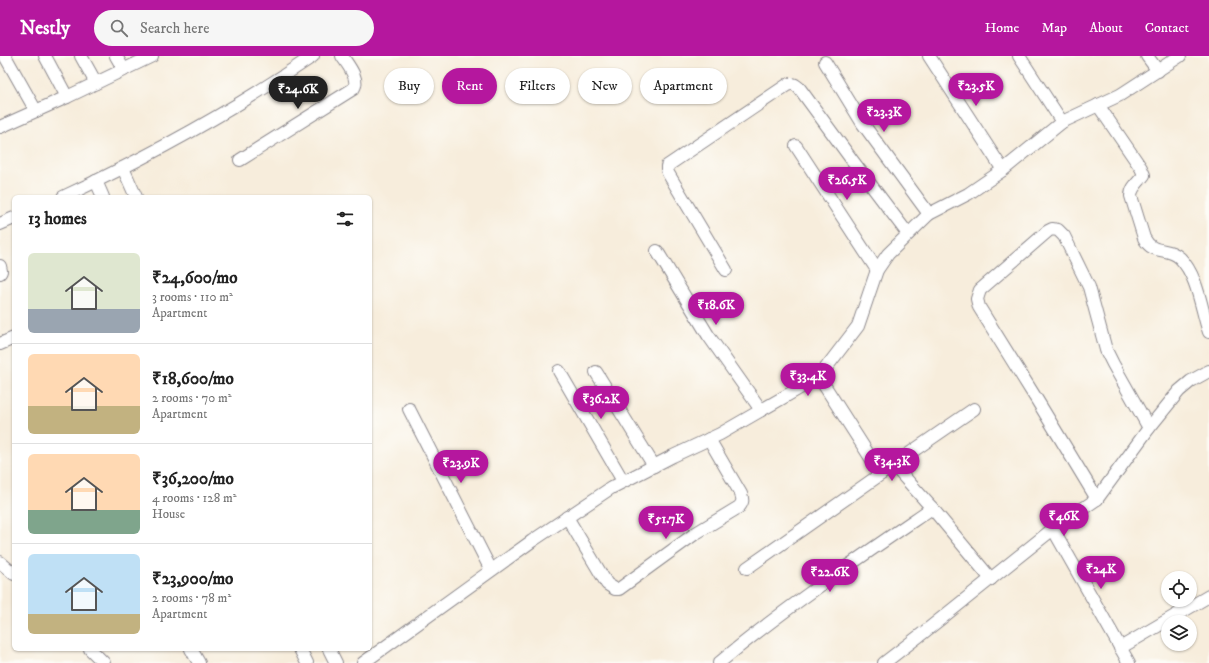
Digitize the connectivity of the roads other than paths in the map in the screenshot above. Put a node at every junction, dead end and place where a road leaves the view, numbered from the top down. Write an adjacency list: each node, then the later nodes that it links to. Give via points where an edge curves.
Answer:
1 (5, 56): 18 (street)
2 (45, 56): 16 (street)
3 (81, 56): 15 (street)
4 (116, 56): 13 (street)
5 (151, 56): 13 (street)
6 (313, 56): 23 (street, via 270,85)
7 (342, 56): 22 (street, via 356,81 356,86)
8 (929, 56): 24 (street)
9 (1019, 56): 19 (street)
10 (1147, 56): 14 (street)
11 (1180, 56): 14 (street)
12 (825, 62): 29 (street, via 863,124)
13 (124, 70): 15 (street)
14 (1158, 71): 17 (street, via 1120,95)
15 (96, 83): 16 (street)
16 (67, 97): 18 (street)
17 (1098, 105): 19 (street); 38 (street, via 1144,175 1131,191 1131,196 1144,238 1151,247 1179,257 1186,265 1193,276)
18 (36, 111): 20 (street)
19 (1062, 122): 24 (street)
20 (0, 126)
21 (796, 146): 36 (street)
22 (240, 160)
23 (123, 168): 25 (street); 28 (street)
24 (1003, 170): 29 (street, via 968,194)
25 (96, 181): 26 (street); 27 (street)
26 (67, 195)
27 (102, 195)
28 (135, 195)
29 (929, 214): 32 (street)
30 (12, 219): 31 (street)
31 (0, 224)
32 (908, 234): 35 (street, via 800,89 792,83 667,166 668,173); 36 (street, via 888,254)
33 (657, 251): 46 (street, via 708,335)
34 (0, 266): 37 (street)
35 (726, 270)
36 (877, 270): 44 (street, via 858,326)
37 (0, 273)
38 (1209, 332)
39 (12, 339): 40 (street)
40 (0, 344)
41 (559, 371): 52 (street)
42 (1209, 371): 48 (street, via 1178,391)
43 (596, 372): 50 (street)
44 (819, 377): 46 (street); 51 (street)
45 (409, 409): 59 (street)
46 (761, 410): 49 (street)
47 (974, 410): 51 (street)
48 (1149, 428): 53 (street); 53 (street, via 1106,350 1089,287 1064,236 1058,230 1048,231 980,290 976,299)
49 (709, 439): 50 (street); 55 (street, via 741,494 742,503 619,589 607,584)
50 (654, 466): 52 (street)
51 (886, 471): 54 (street, via 895,468 898,470); 58 (street)
52 (623, 482): 55 (street)
53 (1097, 499): 56 (street)
54 (932, 508): 61 (street); 73 (street, via 824,582)
55 (567, 517): 59 (street)
56 (1053, 529): 61 (street); 63 (street)
57 (0, 562): 60 (street)
58 (747, 568)
59 (491, 570): 72 (street)
60 (12, 572)
61 (991, 579): 74 (street)
62 (1209, 596): 63 (street)
63 (1120, 648): 75 (street)
64 (96, 651): 68 (street)
65 (192, 651): 69 (street)
66 (301, 651): 70 (street)
67 (330, 651): 71 (street)
68 (104, 663)
69 (199, 663)
70 (307, 663)
71 (336, 663)
72 (363, 663)
73 (718, 663)
74 (884, 663)
75 (1128, 663)

